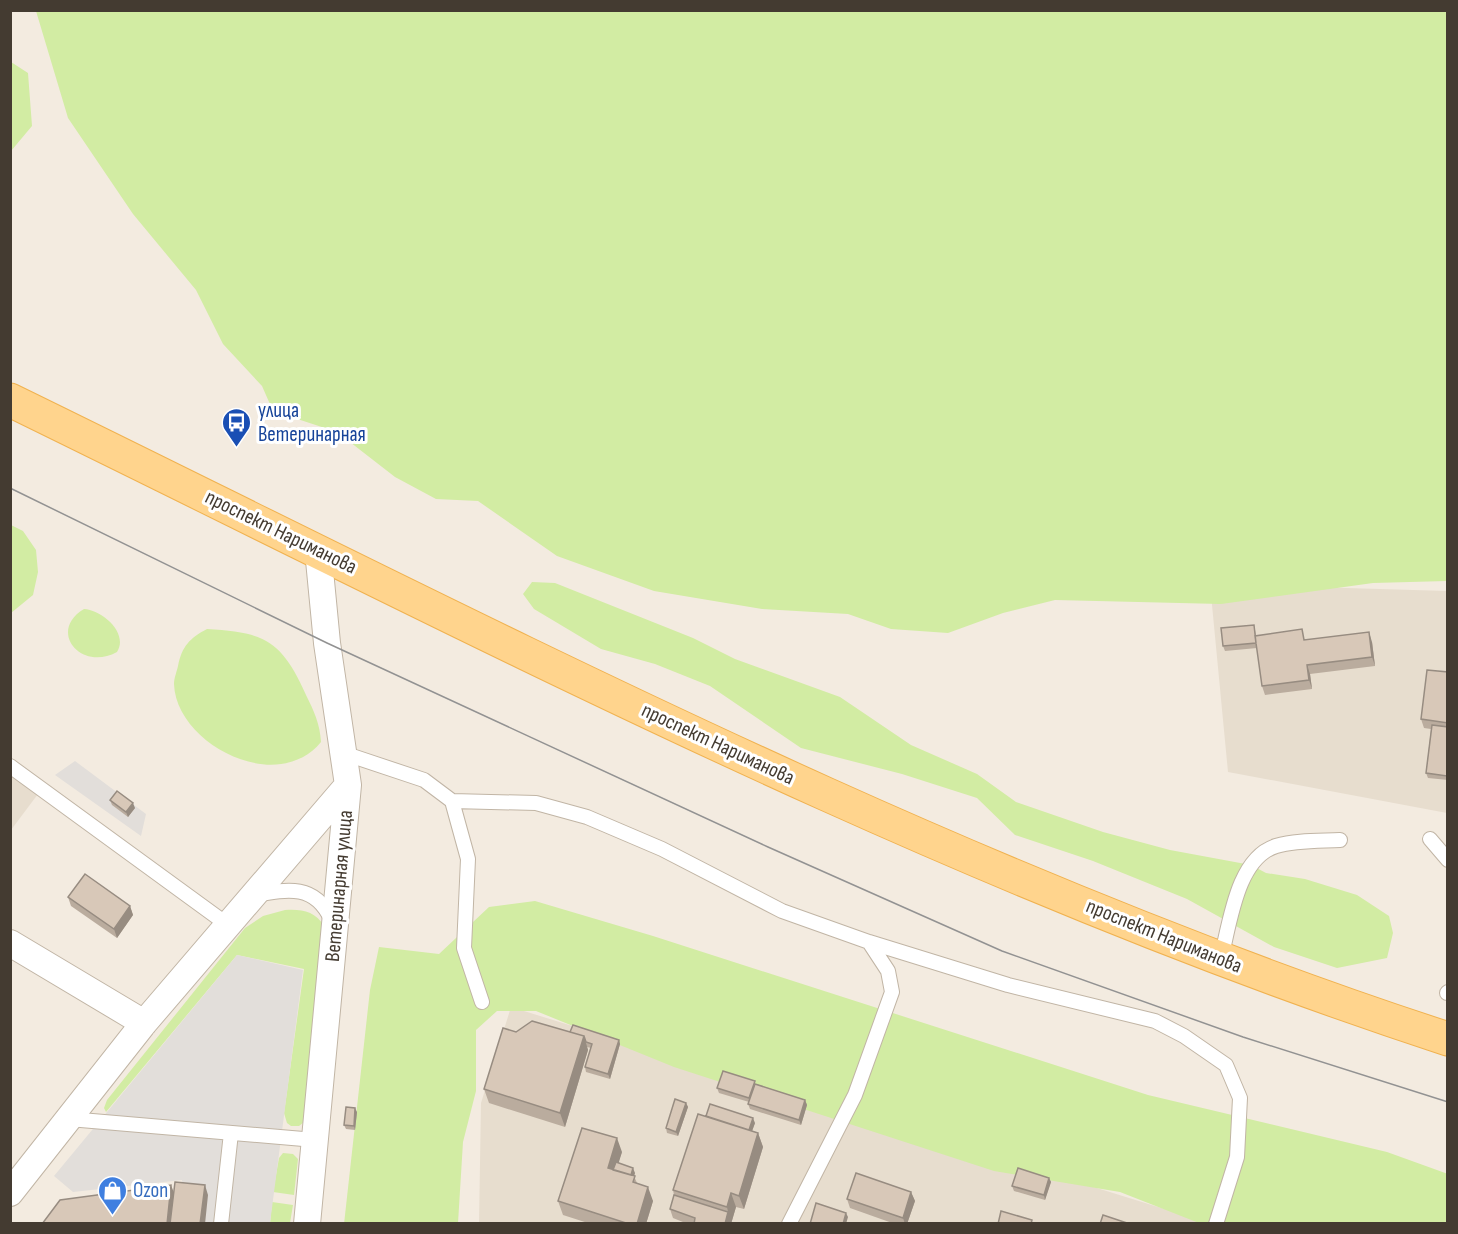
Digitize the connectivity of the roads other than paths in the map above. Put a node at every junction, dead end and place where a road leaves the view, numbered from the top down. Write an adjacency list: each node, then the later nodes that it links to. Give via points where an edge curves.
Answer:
1 (10, 400): 2 (main road, проспект Нариманова)
2 (318, 550): 3 (street, Ветеринарная улица); 15 (main road, проспект Нариманова, via 825,795)
3 (343, 753): 5 (street, Ветеринарная улица); 6 (lane, via 424,780)
4 (10, 766): 11 (lane)
5 (348, 785): 10 (street); 12 (street, Ветеринарная улица)
6 (452, 801): 13 (lane, via 536,803 587,817 662,849 782,911); 16 (lane, via 468,859 465,948)
7 (1430, 839): 9 (lane)
8 (1340, 840): 15 (lane, via 1292,843 1256,856 1245,871)
9 (1448, 860)
10 (254, 895): 11 (street); 12 (lane, via 285,890 307,893 324,904)
11 (228, 925): 17 (street)
12 (335, 928): 21 (street, Ветеринарная улица)
13 (869, 942): 25 (lane, via 888,971 892,992 855,1095); 26 (lane, via 1008,985 1155,1022 1184,1036 1226,1065 1240,1098 1238,1157)
14 (10, 943): 17 (street)
15 (1220, 960): 18 (main road, проспект Нариманова)
16 (482, 1002)
17 (144, 1023): 19 (street)
18 (1448, 1039)
19 (69, 1119): 20 (lane); 22 (street)
20 (231, 1133): 21 (lane); 23 (lane)
21 (315, 1140): 24 (street, Ветеринарная улица)
22 (10, 1192)
23 (221, 1224)
24 (307, 1224)
25 (789, 1224)
26 (1215, 1224)

